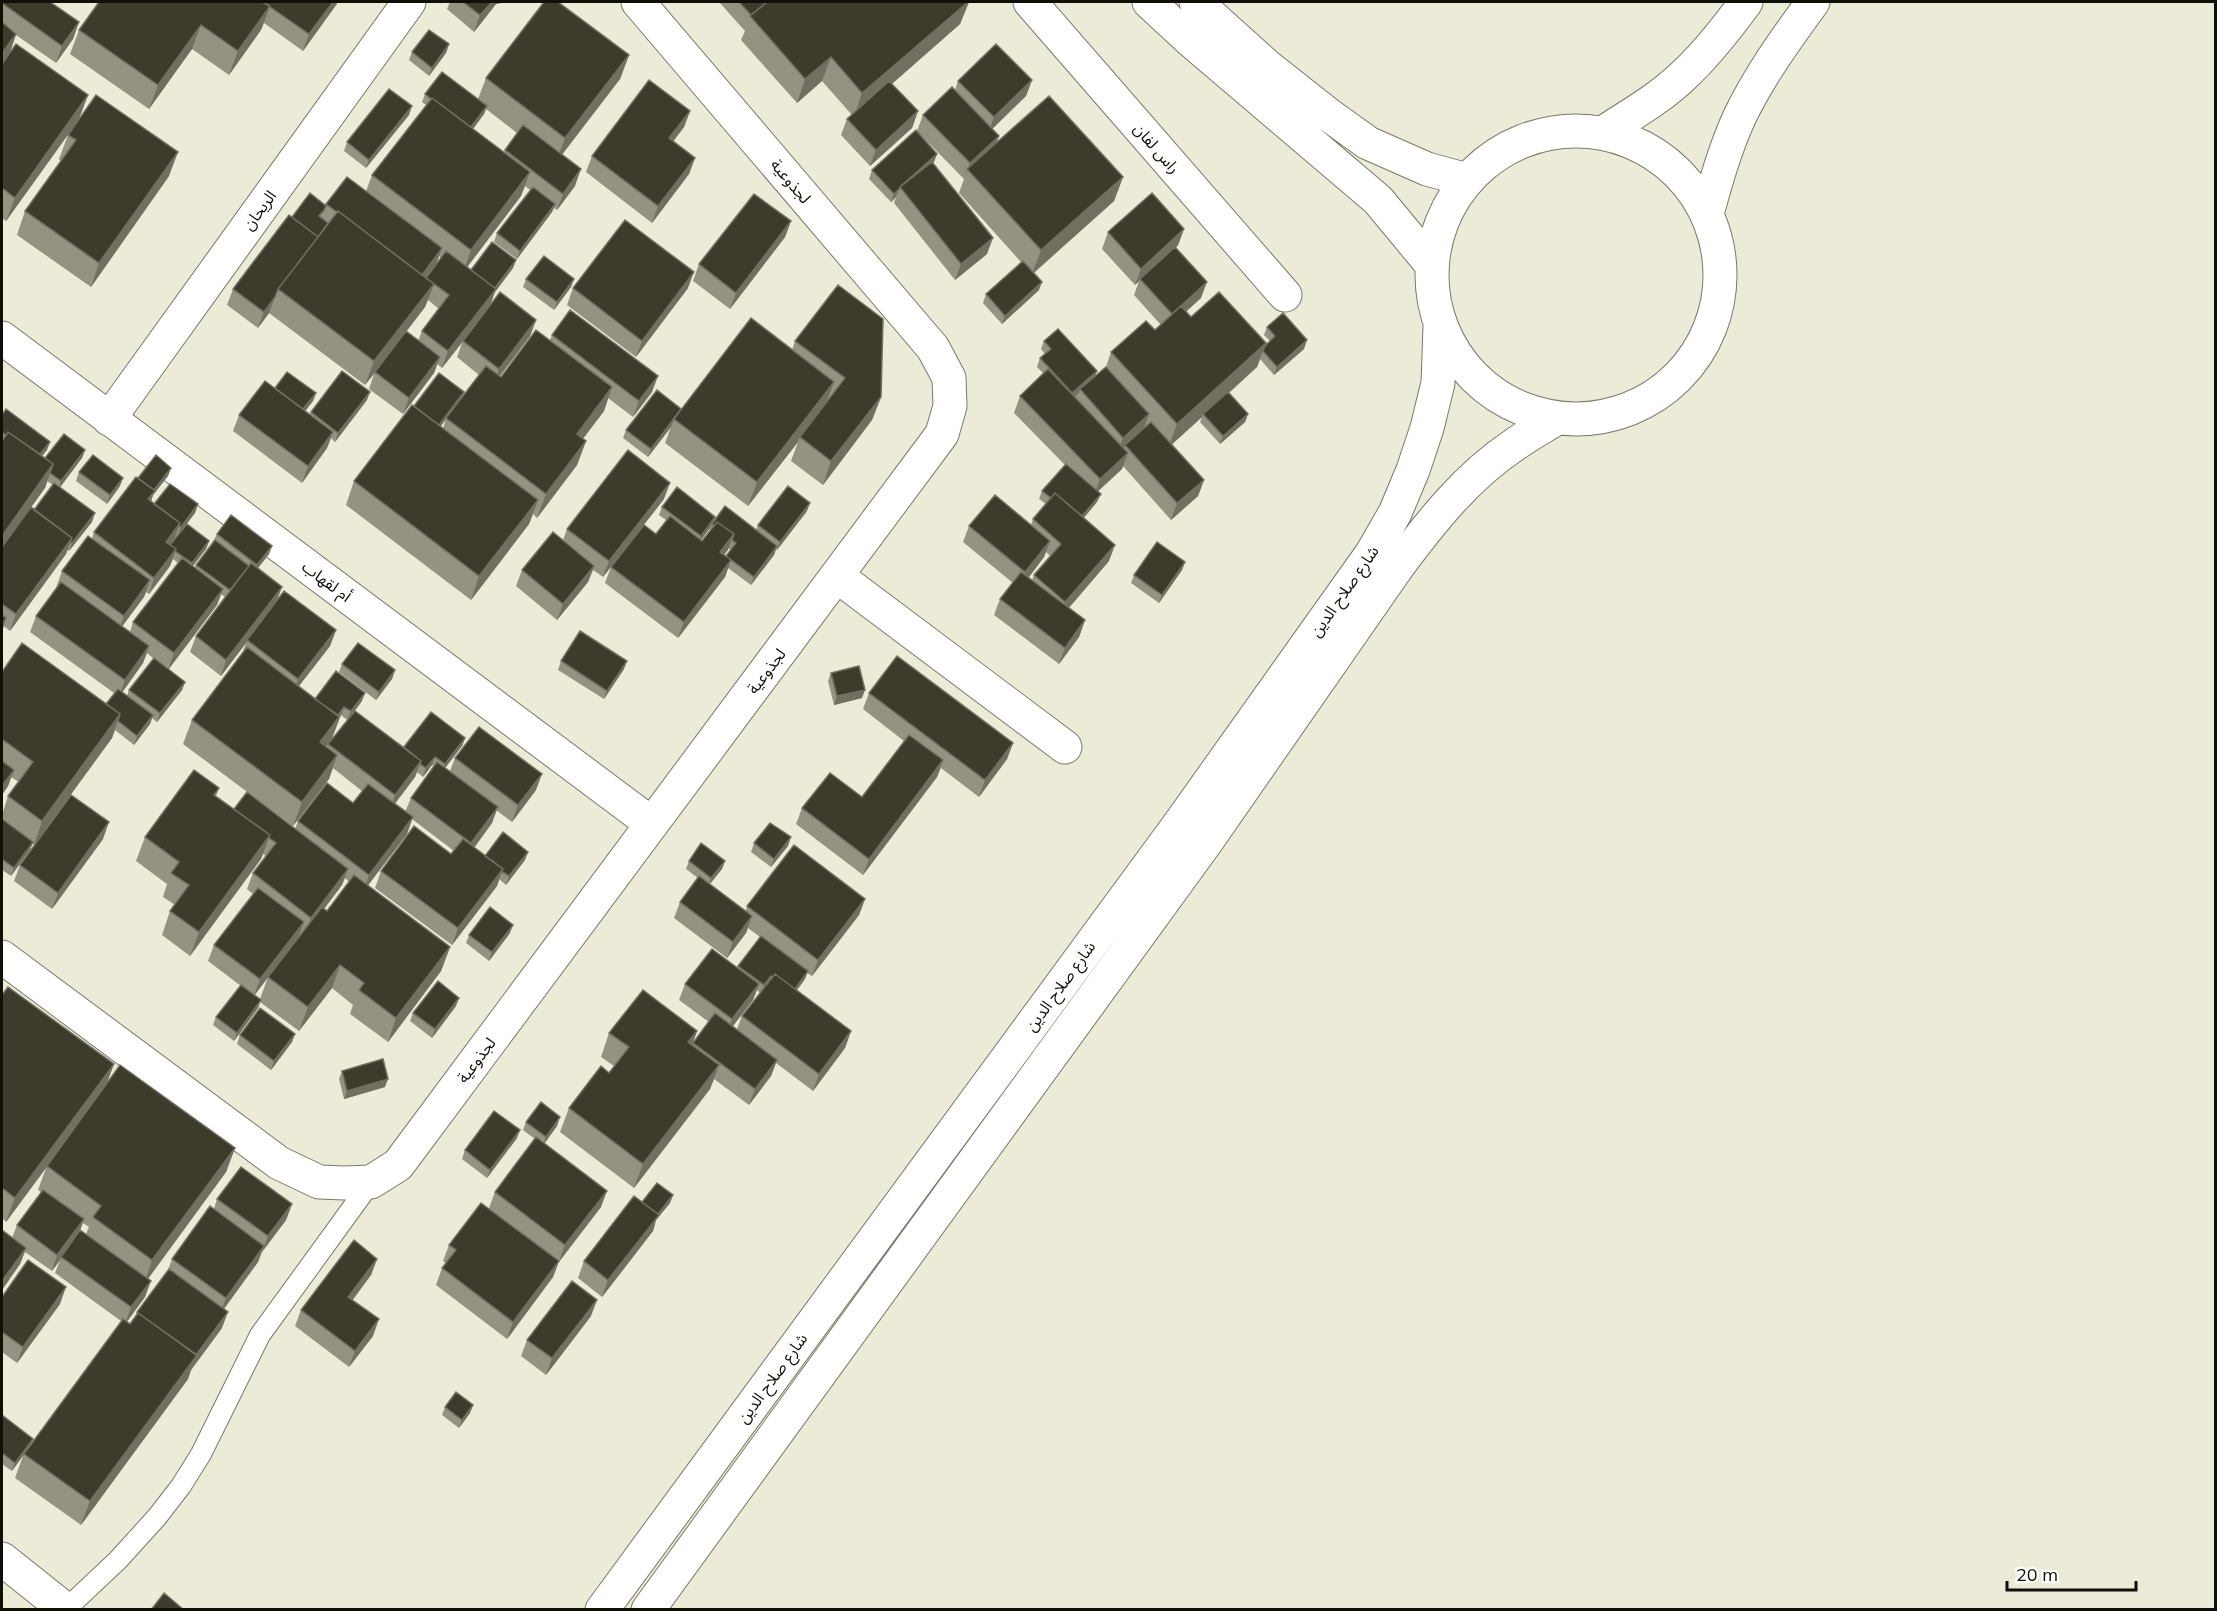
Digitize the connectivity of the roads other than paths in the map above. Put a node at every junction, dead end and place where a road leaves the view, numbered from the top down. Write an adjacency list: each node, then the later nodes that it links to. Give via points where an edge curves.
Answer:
1 (409, 2): 16 (street, الريحان)
2 (638, 2): 17 (street, لجذوعية, via 933,348 949,378 950,406 942,434)
3 (1030, 2): 12 (street, راس لفان)
4 (1149, 2): 11 (street, via 1378,200)
5 (1196, 2): 9 (street, via 1267,66 1368,143 1428,169)
6 (1746, 2): 8 (street, via 1683,77)
7 (1813, 2): 10 (street, via 1764,72 1740,117 1720,165)
8 (1603, 133): 9 (street, via 1573,130 1515,143 1489,159); 10 (street, via 1646,148 1665,160 1696,194)
9 (1467, 180): 11 (street, via 1449,205 1437,233)
10 (1707, 214): 15 (street, via 1715,235 1721,282 1711,328 1693,359 1665,388 1641,404 1614,414)
11 (1431, 264): 13 (street, via 1431,285)
12 (1285, 295)
13 (1440, 326): 15 (street, via 1462,363 1486,388 1508,402); 24 (street, شارع صلاح الدين, via 1438,383 1427,428 1395,513 1372,553 1180,823)
14 (2, 338): 16 (street, أم لقهاب)
15 (1557, 418): 25 (street, شارع صلاح الدين, via 1512,445 1480,472 1449,501 1402,560 1207,841)
16 (110, 419): 19 (street, أم لقهاب)
17 (837, 576): 18 (street); 19 (street, لجذوعية)
18 (1065, 747)
19 (652, 824): 21 (street, لجذوعية, via 398,1165)
20 (2, 957): 21 (street, via 279,1163 319,1182)
21 (371, 1182): 23 (lane, via 260,1335 181,1486 118,1560)
22 (2, 1559): 23 (street)
23 (66, 1610)
24 (602, 1610)
25 (648, 1610)

